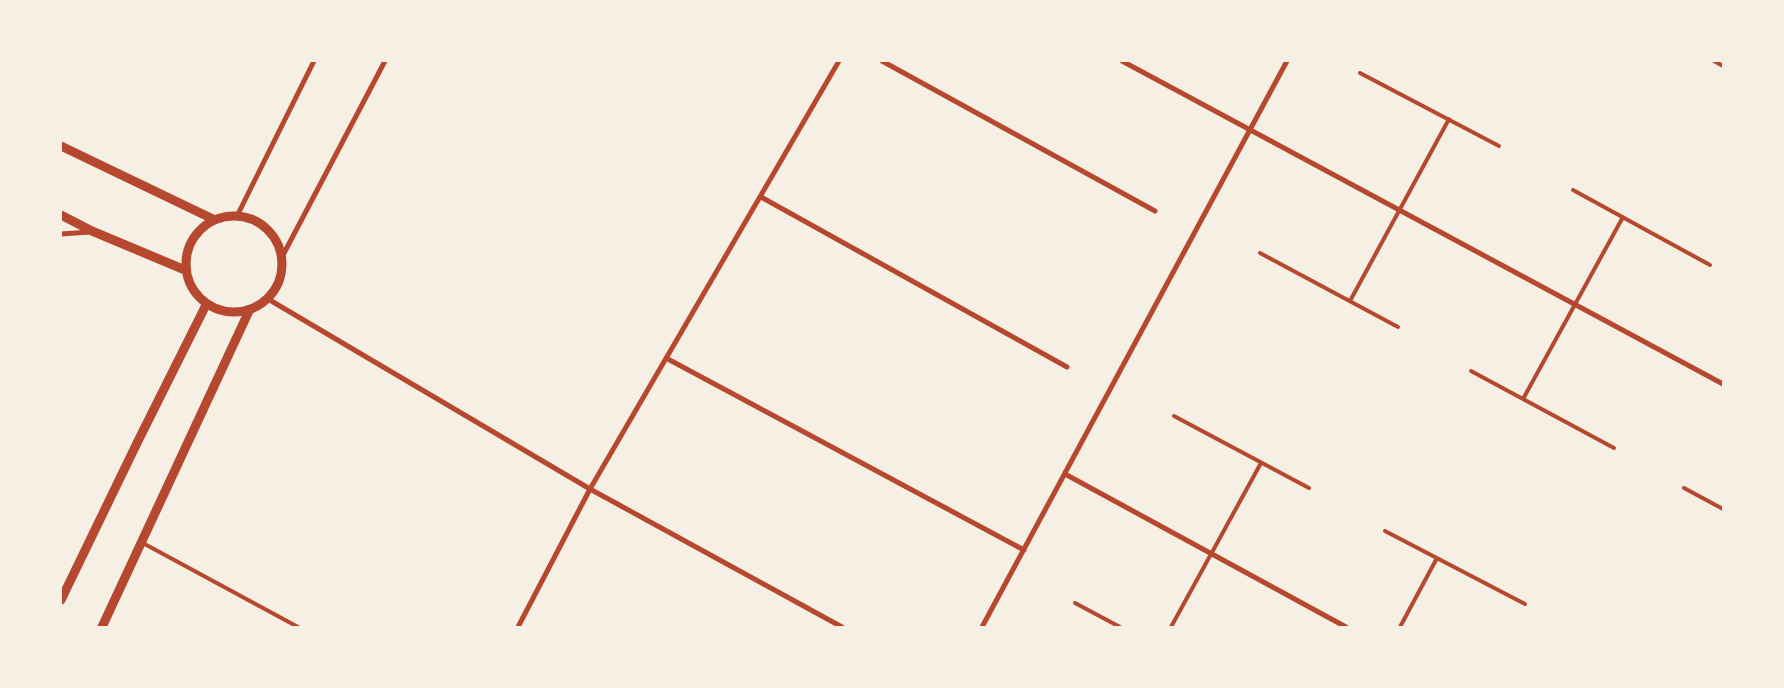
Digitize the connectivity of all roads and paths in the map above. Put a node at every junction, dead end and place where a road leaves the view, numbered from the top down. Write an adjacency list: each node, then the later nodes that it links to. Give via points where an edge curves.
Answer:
1 (314, 61): 19 (street)
2 (385, 61): 25 (street)
3 (840, 61): 15 (street)
4 (882, 61): 16 (street)
5 (1122, 61): 11 (street)
6 (1287, 61): 11 (street)
7 (1714, 61): 8 (lane)
8 (1723, 66)
9 (1360, 73): 10 (lane)
10 (1449, 119): 13 (lane); 17 (lane)
11 (1249, 131): 17 (street); 42 (street)
12 (61, 146): 21 (street)
13 (1499, 146)
14 (1573, 190): 20 (lane)
15 (760, 197): 34 (street); 35 (street)
16 (1155, 211)
17 (1399, 211): 29 (lane); 31 (street)
18 (61, 215): 22 (street)
19 (237, 216): 21 (street); 25 (street, via 253,220 266,229)
20 (1623, 218): 26 (lane); 31 (lane)
21 (215, 220): 27 (street, via 198,231 188,249)
22 (92, 232): 23 (street); 27 (street)
23 (61, 234)
24 (1260, 253): 29 (lane)
25 (282, 257): 28 (street, via 280,280)
26 (1710, 264)
27 (185, 270): 30 (street, via 192,289)
28 (268, 299): 32 (street); 45 (street)
29 (1350, 301): 33 (lane)
30 (206, 305): 32 (street, via 227,313); 52 (street)
31 (1575, 305): 37 (street); 38 (lane)
32 (248, 311): 48 (street)
33 (1398, 327)
34 (666, 358): 45 (street); 49 (street)
35 (1067, 367)
36 (1471, 371): 38 (lane)
37 (1723, 384)
38 (1523, 399): 40 (lane)
39 (1174, 416): 41 (lane)
40 (1614, 448)
41 (1261, 463): 43 (lane); 50 (lane)
42 (1065, 474): 49 (street); 50 (street)
43 (1309, 488)
44 (1684, 488): 46 (lane)
45 (590, 489): 57 (street); 58 (street)
46 (1723, 509)
47 (1385, 531): 51 (lane)
48 (141, 542): 55 (street); 56 (lane)
49 (1024, 550): 59 (street)
50 (1212, 554): 61 (lane); 62 (street)
51 (1437, 558): 54 (lane); 63 (lane)
52 (61, 600)
53 (1075, 603): 60 (lane)
54 (1525, 604)
55 (102, 627)
56 (298, 627)
57 (518, 627)
58 (842, 627)
59 (982, 627)
60 (1120, 627)
61 (1172, 627)
62 (1346, 627)
63 (1400, 627)

